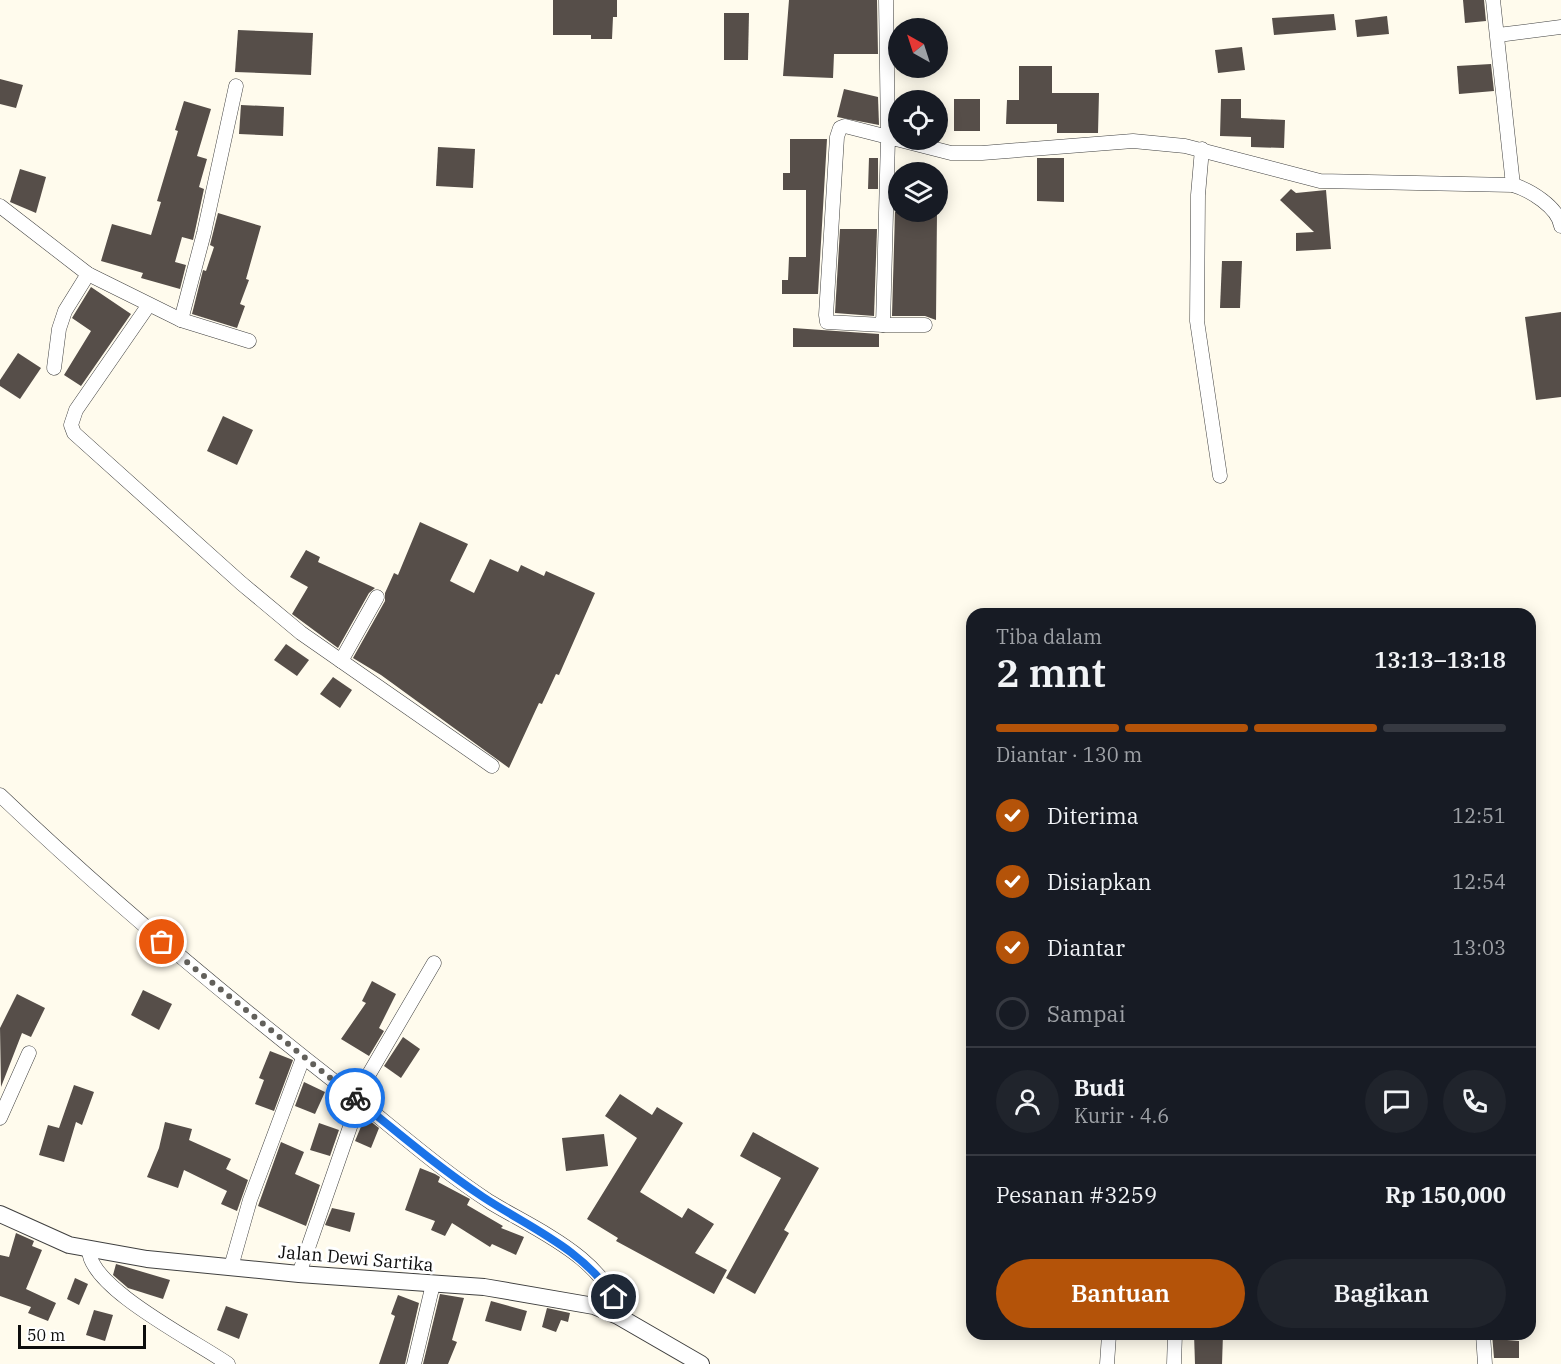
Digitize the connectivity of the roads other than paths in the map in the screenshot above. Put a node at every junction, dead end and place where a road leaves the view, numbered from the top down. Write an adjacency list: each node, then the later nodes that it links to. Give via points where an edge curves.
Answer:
1 (886, 0): 6 (street)
2 (1493, 0): 4 (street)
3 (1561, 27): 4 (street)
4 (1498, 35): 9 (street)
5 (236, 86): 14 (street)
6 (888, 138): 15 (street); 15 (street, via 840,128 826,315 831,324)
7 (1202, 149): 8 (street, via 1133,141 982,153); 9 (street, via 1320,181); 19 (street, via 1197,321)
8 (938, 150)
9 (1513, 185): 11 (street, via 1532,191 1555,211)
10 (3, 214): 12 (street)
11 (1561, 226)
12 (88, 274): 13 (street); 18 (street, via 65,311)
13 (148, 306): 14 (street); 21 (street, via 76,410 72,429 241,583)
14 (182, 320): 17 (street)
15 (883, 325): 16 (street)
16 (926, 325)
17 (249, 340)
18 (54, 368)
19 (1220, 476)
20 (377, 597): 21 (street)
21 (341, 661): 22 (street)
22 (492, 766)
23 (0, 795): 26 (street, via 144,926)
24 (434, 963): 27 (street)
25 (29, 1053): 28 (street)
26 (303, 1058): 27 (street); 31 (street, via 250,1200)
27 (357, 1099): 32 (street); 34 (street, via 462,1183 576,1255 614,1297)
28 (0, 1118)
29 (1, 1217): 30 (street, Jalan Dewi Sartika)
30 (89, 1250): 31 (street, Jalan Dewi Sartika); 38 (street, via 91,1265 106,1282)
31 (231, 1267): 32 (street, Jalan Dewi Sartika)
32 (299, 1274): 33 (street, Jalan Dewi Sartika)
33 (433, 1284): 34 (street, Jalan Dewi Sartika, via 529,1293 594,1306); 39 (street)
34 (618, 1316): 40 (street, Jalan Dewi Sartika)
35 (1109, 1340): 41 (street)
36 (1175, 1340): 42 (street)
37 (1483, 1340): 43 (street)
38 (228, 1364)
39 (414, 1364)
40 (701, 1364)
41 (1107, 1364)
42 (1174, 1364)
43 (1485, 1364)

